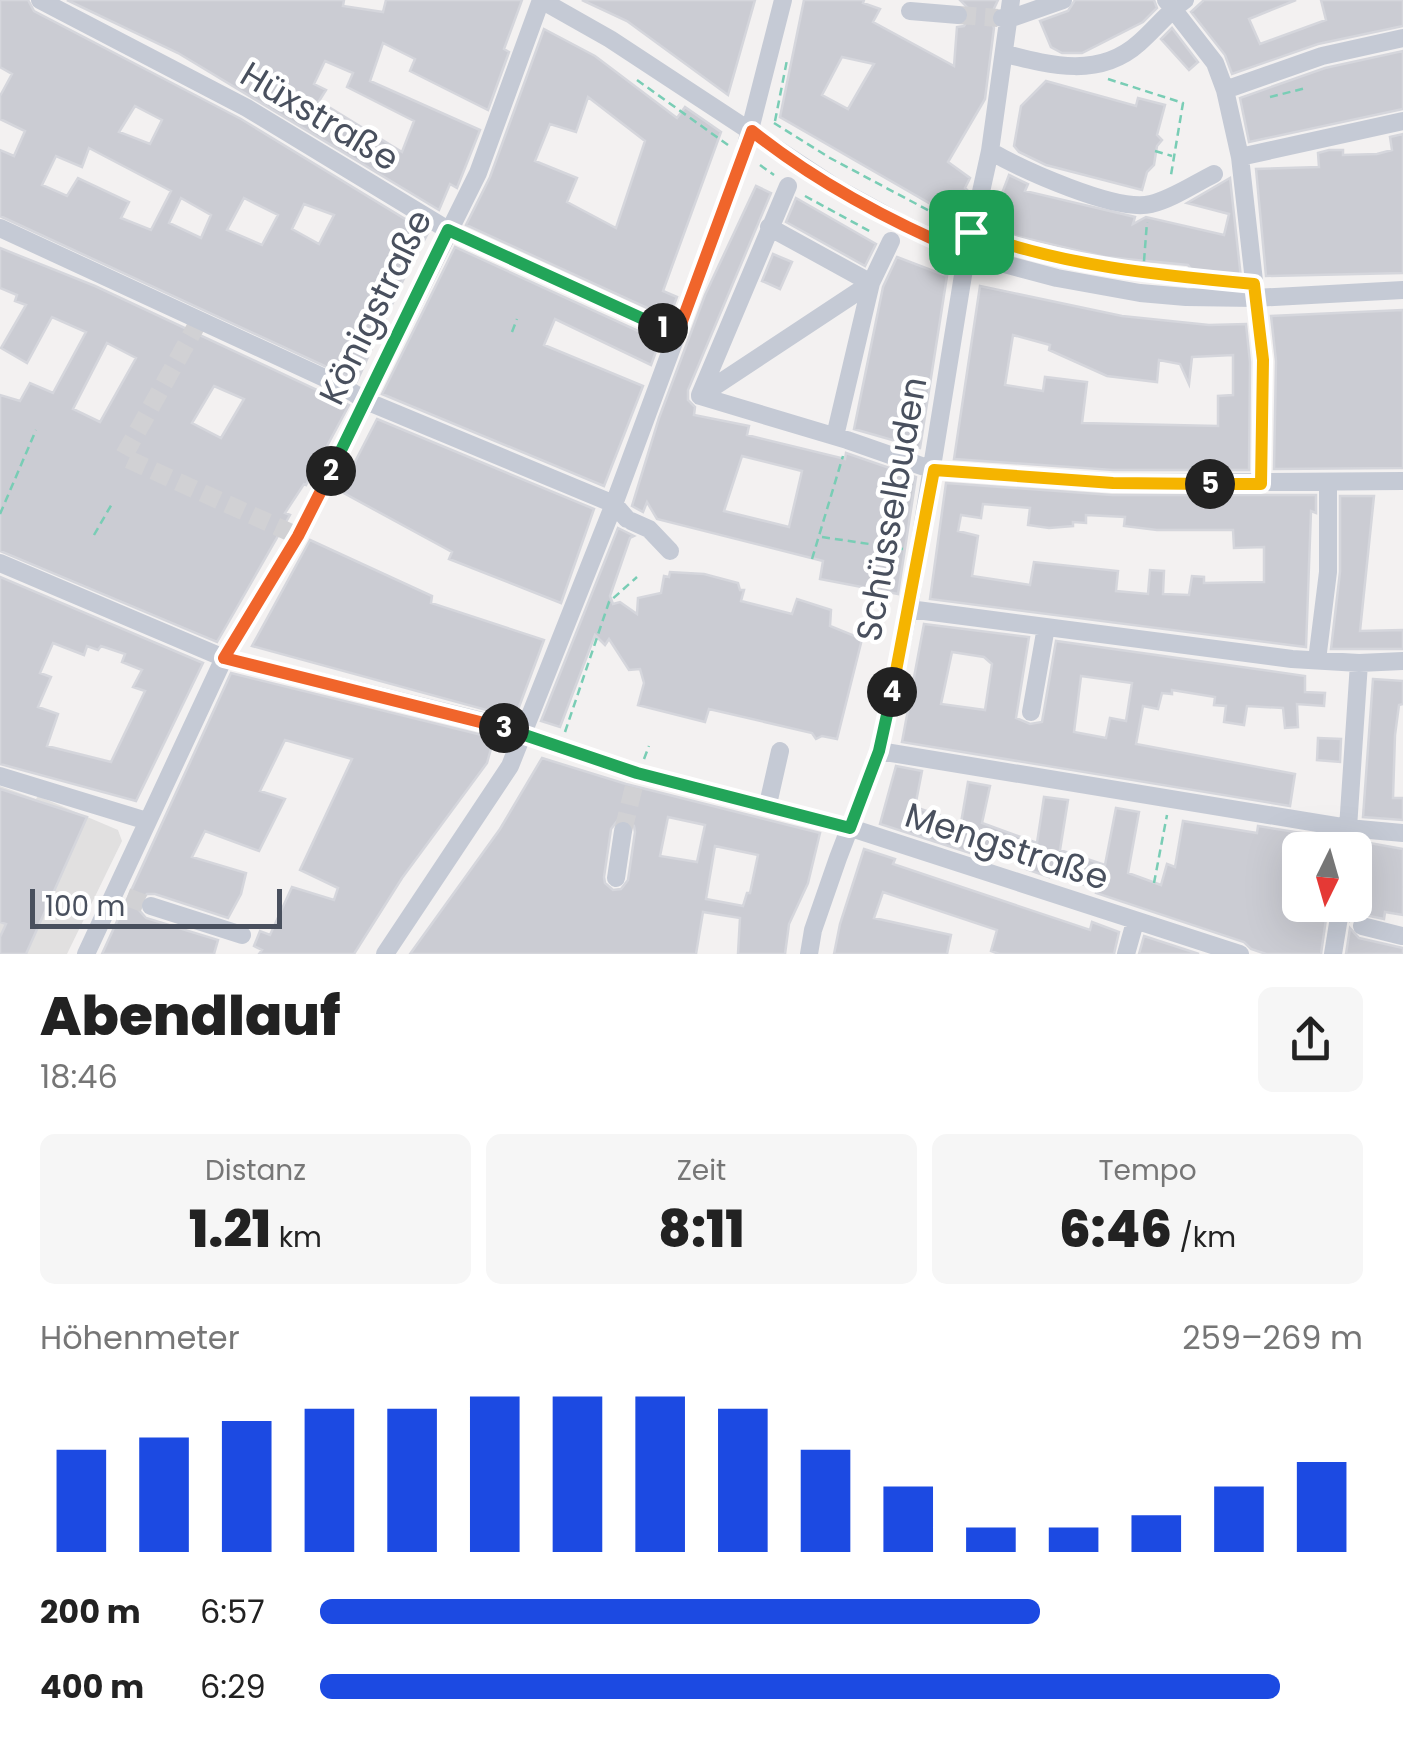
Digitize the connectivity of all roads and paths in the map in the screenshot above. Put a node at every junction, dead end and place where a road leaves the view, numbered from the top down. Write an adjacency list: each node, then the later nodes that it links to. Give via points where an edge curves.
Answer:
1 (40, 0): 31 (street, Hüxstraße, via 247,108)
2 (541, 0): 18 (street); 31 (street, Königstraße, via 478,174)
3 (783, 0): 18 (street)
4 (1063, 0): 7 (street)
5 (1174, 3): 11 (street, via 1136,46); 14 (street, via 1215,63)
6 (910, 11): 8 (street)
7 (1006, 12): 10 (street, Schüsselbuden)
8 (958, 15)
9 (1403, 38): 14 (street, via 1322,56)
10 (1006, 54): 11 (street); 20 (street, Schüsselbuden)
11 (1096, 68): 22 (path, via 1106,78 1183,102)
12 (626, 71): 19 (path)
13 (1306, 88): 15 (path)
14 (1225, 90): 23 (street)
15 (1270, 97)
16 (1403, 120): 23 (street)
17 (774, 122): 32 (path)
18 (752, 131): 35 (street, via 838,189); 44 (street)
19 (718, 139)
20 (990, 151): 28 (street, via 1074,190); 32 (street, Schüsselbuden)
21 (1155, 151): 22 (path)
22 (1174, 157): 27 (path)
23 (1240, 157): 41 (street)
24 (763, 168): 26 (path)
25 (1214, 174): 27 (street)
26 (788, 186): 29 (street); 33 (path)
27 (1167, 196): 28 (street)
28 (1149, 205): 37 (path)
29 (769, 227): 39 (street); 45 (street)
30 (0, 228): 46 (street)
31 (448, 230): 44 (street, Hüxstraße); 46 (street, Königstraße)
32 (971, 232): 34 (path); 35 (street, Schüsselbuden)
33 (891, 241): 39 (street)
34 (1008, 246)
35 (967, 254): 41 (street, via 1140,293); 49 (street, Schüsselbuden)
36 (1092, 266): 37 (path)
37 (1144, 274): 38 (path)
38 (1198, 279)
39 (871, 283): 45 (street); 48 (street)
40 (1403, 290): 41 (street)
41 (1255, 298): 52 (street, via 1263,360)
42 (517, 319): 43 (path)
43 (512, 332)
44 (677, 335): 55 (street)
45 (700, 396): 48 (street)
46 (366, 400): 55 (street); 65 (street, Königstraße, via 298,536)
47 (36, 430): 54 (path)
48 (841, 438): 49 (street); 57 (path)
49 (934, 470): 52 (street, via 1113,483); 58 (street, Schüsselbuden)
50 (1403, 480): 51 (street)
51 (1328, 483): 52 (street); 66 (street, via 1328,572)
52 (1261, 484)
53 (113, 502): 56 (path)
54 (0, 514)
55 (624, 515): 59 (street); 71 (street)
56 (94, 535)
57 (818, 536): 58 (path); 60 (path)
58 (919, 551): 63 (street, Schüsselbuden)
59 (670, 552)
60 (812, 558)
61 (0, 563): 65 (street, Mengstraße)
62 (637, 577): 70 (path, via 609,602)
63 (909, 609): 64 (street); 73 (street, Schüsselbuden)
64 (1046, 627): 66 (street); 69 (street)
65 (224, 658): 71 (street, Mengstraße); 77 (street, Königstraße)
66 (1316, 660): 68 (street)
67 (1403, 661): 68 (street)
68 (1359, 663): 79 (street)
69 (1031, 712)
70 (568, 726)
71 (523, 735): 76 (street, Mengstraße, via 636,779); 91 (street, via 510,766)
72 (780, 751): 76 (street)
73 (879, 751): 75 (street); 78 (street, Schüsselbuden)
74 (0, 776): 77 (street)
75 (1169, 799): 79 (street); 83 (path)
76 (768, 804): 78 (street, Mengstraße)
77 (147, 821): 90 (street, Königstraße, via 121,894)
78 (850, 828): 85 (street, Mengstraße); 92 (street, Schüsselbuden)
79 (1350, 829): 81 (street)
80 (623, 832): 82 (street)
81 (1403, 833)
82 (616, 878)
83 (1154, 883)
84 (152, 906): 88 (street)
85 (1135, 922): 93 (street); 94 (street, Mengstraße)
86 (1345, 922): 95 (street)
87 (1356, 922): 89 (street)
88 (242, 935)
89 (1402, 936)
90 (86, 954)
91 (385, 954)
92 (809, 954)
93 (1126, 954)
94 (1240, 954)
95 (1333, 954)

